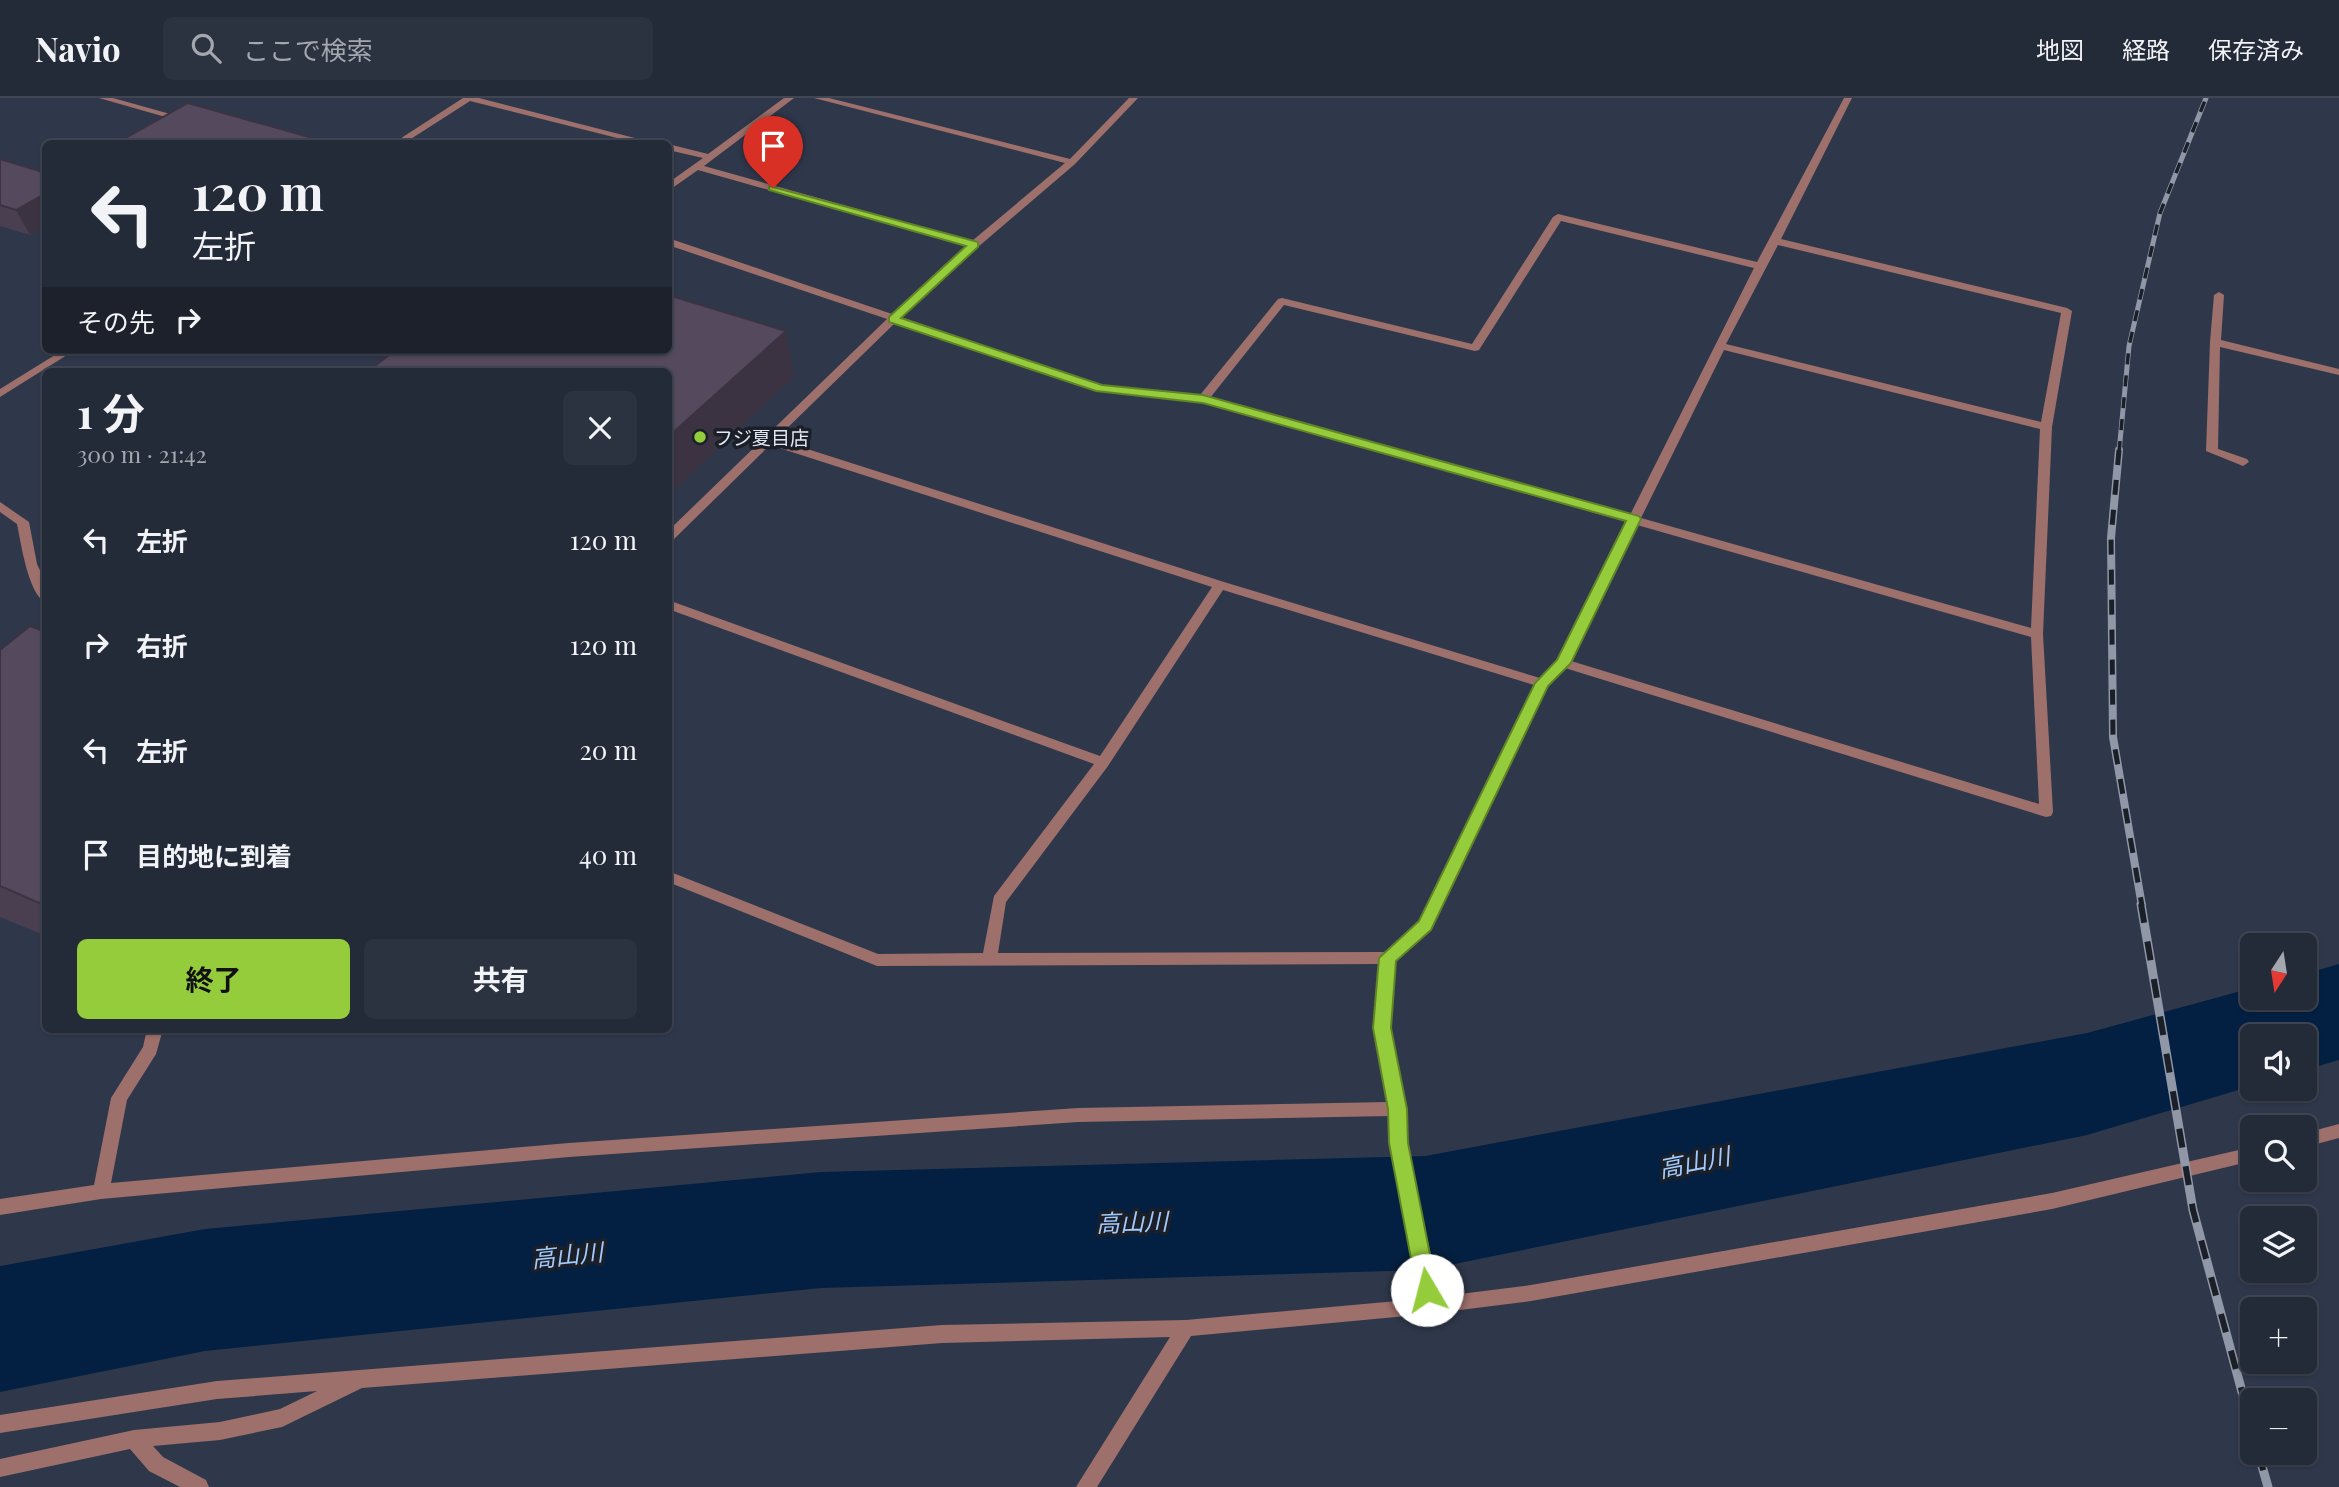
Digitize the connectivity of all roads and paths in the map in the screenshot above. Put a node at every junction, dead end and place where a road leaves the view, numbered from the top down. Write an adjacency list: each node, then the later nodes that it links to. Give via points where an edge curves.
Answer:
1 (103, 98): 7 (street)
2 (468, 98): 8 (street); 9 (street)
3 (790, 98): 11 (street)
4 (818, 98): 12 (street)
5 (1134, 98): 12 (street)
6 (1848, 98): 15 (street)
7 (200, 124)
8 (402, 140)
9 (638, 140)
10 (672, 148): 11 (street)
11 (710, 157): 13 (street)
12 (1072, 162): 17 (street)
13 (697, 167): 14 (street); 17 (street)
14 (672, 185)
15 (1775, 241): 18 (street); 27 (street, via 2067,311)
16 (672, 242): 20 (street)
17 (974, 245): 20 (street)
18 (1759, 266): 22 (street); 26 (street, via 1558,217 1475,348 1282,302)
19 (2219, 295): 21 (street)
20 (893, 319): 26 (street, via 1101,388); 28 (street)
21 (2215, 342): 24 (street); 29 (street, via 2212,451)
22 (1720, 346): 27 (street); 31 (street)
23 (64, 354): 25 (street)
24 (2339, 372)
25 (0, 394)
26 (1203, 399): 31 (street)
27 (2046, 427): 36 (street)
28 (769, 441): 32 (street); 33 (street)
29 (2243, 462)
30 (0, 506): 34 (street, via 23,522 30,564)
31 (1634, 519): 36 (street); 37 (street)
32 (672, 534)
33 (1220, 585): 38 (street); 39 (street)
34 (42, 590)
35 (672, 605): 39 (street)
36 (2037, 635): 37 (street, via 2046,812)
37 (1563, 663): 38 (street)
38 (1542, 683): 41 (street, via 1425,925)
39 (1103, 762): 42 (street, via 999,900)
40 (672, 878): 42 (street, via 877,960)
41 (1388, 958): 42 (street); 44 (street, via 1382,1028)
42 (989, 960)
43 (154, 1033): 48 (street, via 150,1049 119,1098)
44 (1398, 1109): 48 (street, via 1078,1115 569,1150); 50 (street, via 1399,1143 1426,1274)
45 (2339, 1131): 46 (street)
46 (2317, 1137)
47 (2240, 1157): 50 (street, via 2052,1201 1531,1293)
48 (101, 1191): 49 (street)
49 (0, 1208)
50 (1428, 1306): 51 (street)
51 (1186, 1328): 52 (street, via 942,1334); 57 (street)
52 (363, 1378): 53 (street, via 217,1390); 54 (street, via 282,1418 220,1431)
53 (0, 1423)
54 (134, 1439): 55 (street); 56 (street, via 156,1464)
55 (0, 1468)
56 (200, 1487)
57 (1086, 1487)

